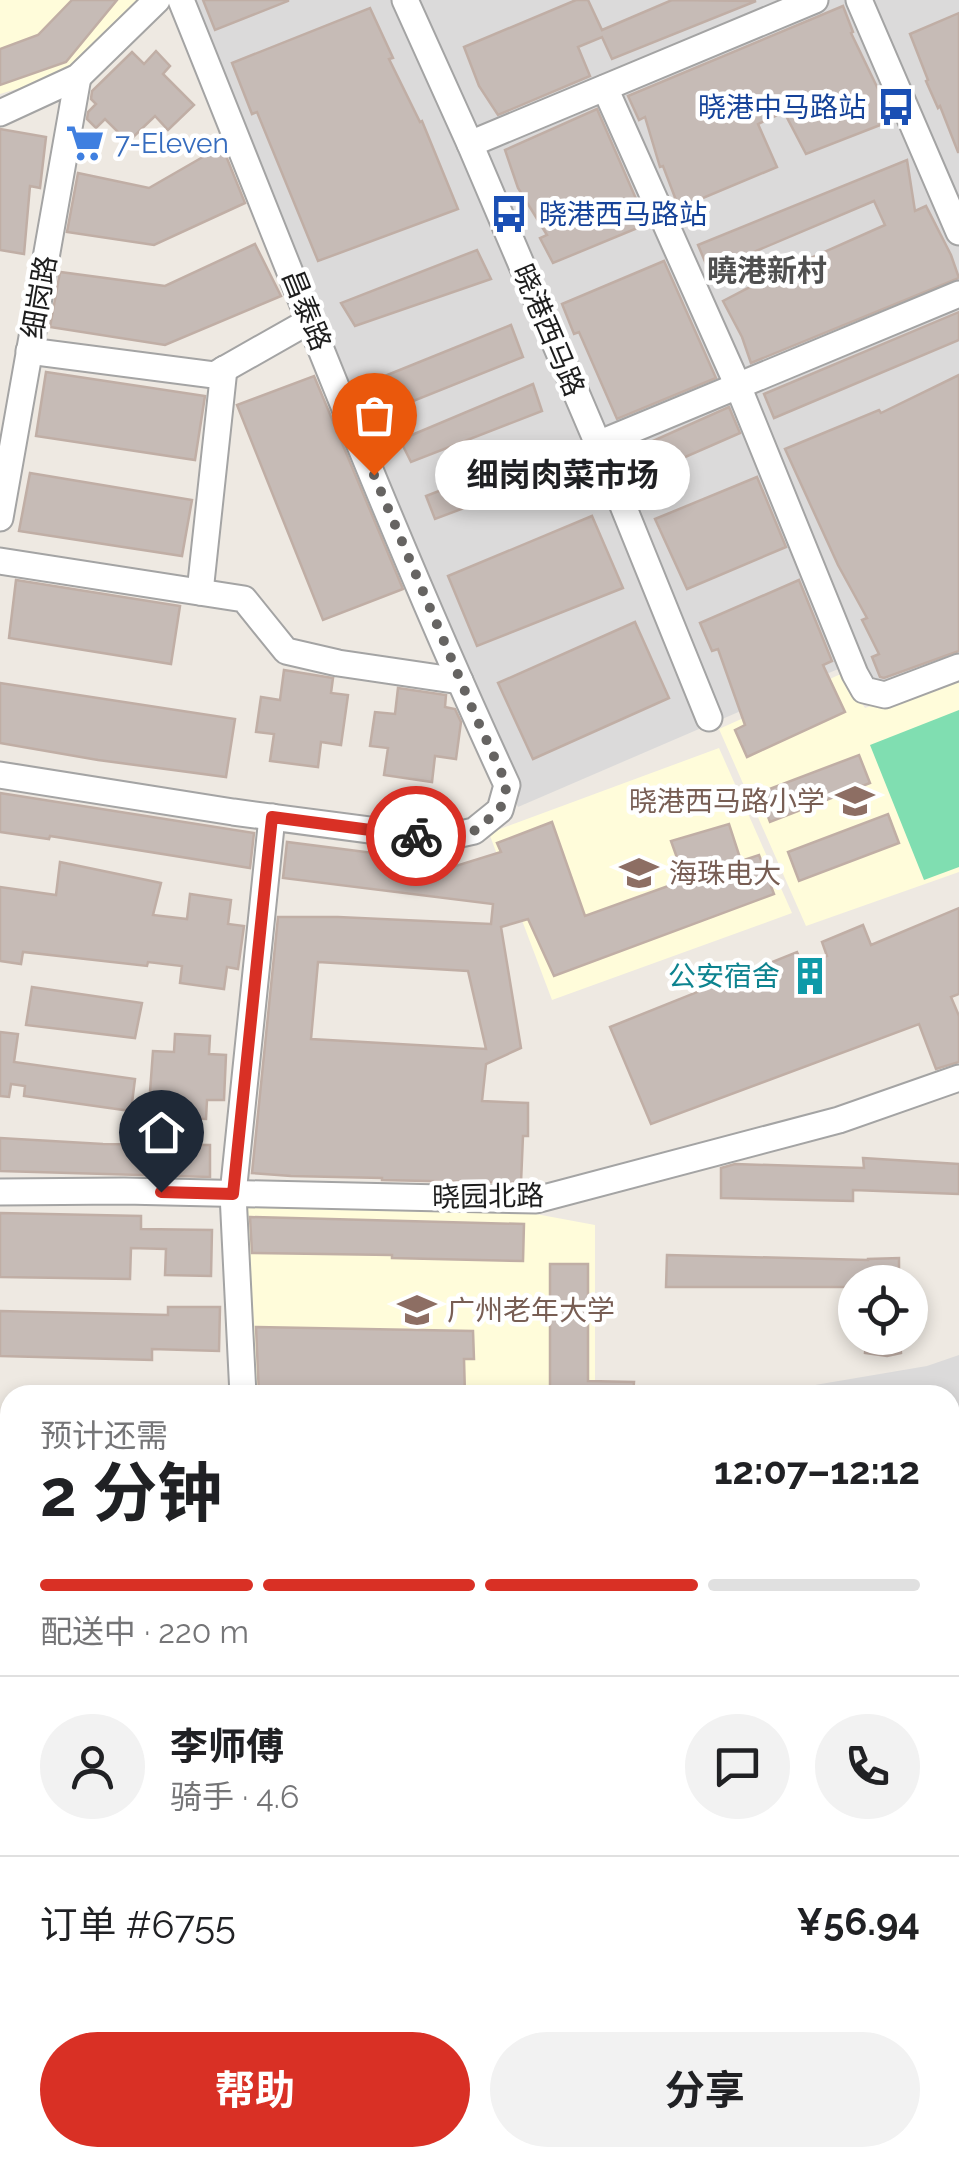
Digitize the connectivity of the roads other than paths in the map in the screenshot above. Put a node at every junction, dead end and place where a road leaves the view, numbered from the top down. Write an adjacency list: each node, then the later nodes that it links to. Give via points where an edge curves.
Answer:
1 (157, 0): 6 (street)
2 (181, 0): 12 (street, 昌泰路)
3 (405, 0): 9 (street, 晓港西马路)
4 (815, 0): 7 (street)
5 (859, 0): 10 (street)
6 (78, 77): 8 (street); 13 (street, 细岗路)
7 (606, 88): 9 (street); 15 (street)
8 (0, 113)
9 (470, 144): 16 (street, 晓港西马路)
10 (959, 232)
11 (959, 294): 15 (street)
12 (311, 320): 14 (street); 21 (street, 昌泰路)
13 (29, 351): 14 (street, via 214,375); 17 (street, 细岗路)
14 (224, 370): 19 (street)
15 (738, 386): 16 (street); 20 (street, via 864,690 885,695)
16 (598, 444): 22 (street, 晓港西马路)
17 (0, 518)
18 (0, 561): 19 (street)
19 (200, 592): 21 (street, via 244,599 286,652)
20 (959, 666)
21 (460, 680): 24 (street, 昌泰路, via 507,785 500,810 474,831 438,839)
22 (708, 718)
23 (0, 775): 24 (street, 昌泰路)
24 (272, 817): 27 (street)
25 (959, 1078): 27 (street, 晓园北路, via 838,1120 536,1200)
26 (0, 1192): 27 (street, 晓园北路)
27 (233, 1194): 28 (street)
28 (243, 1385)

